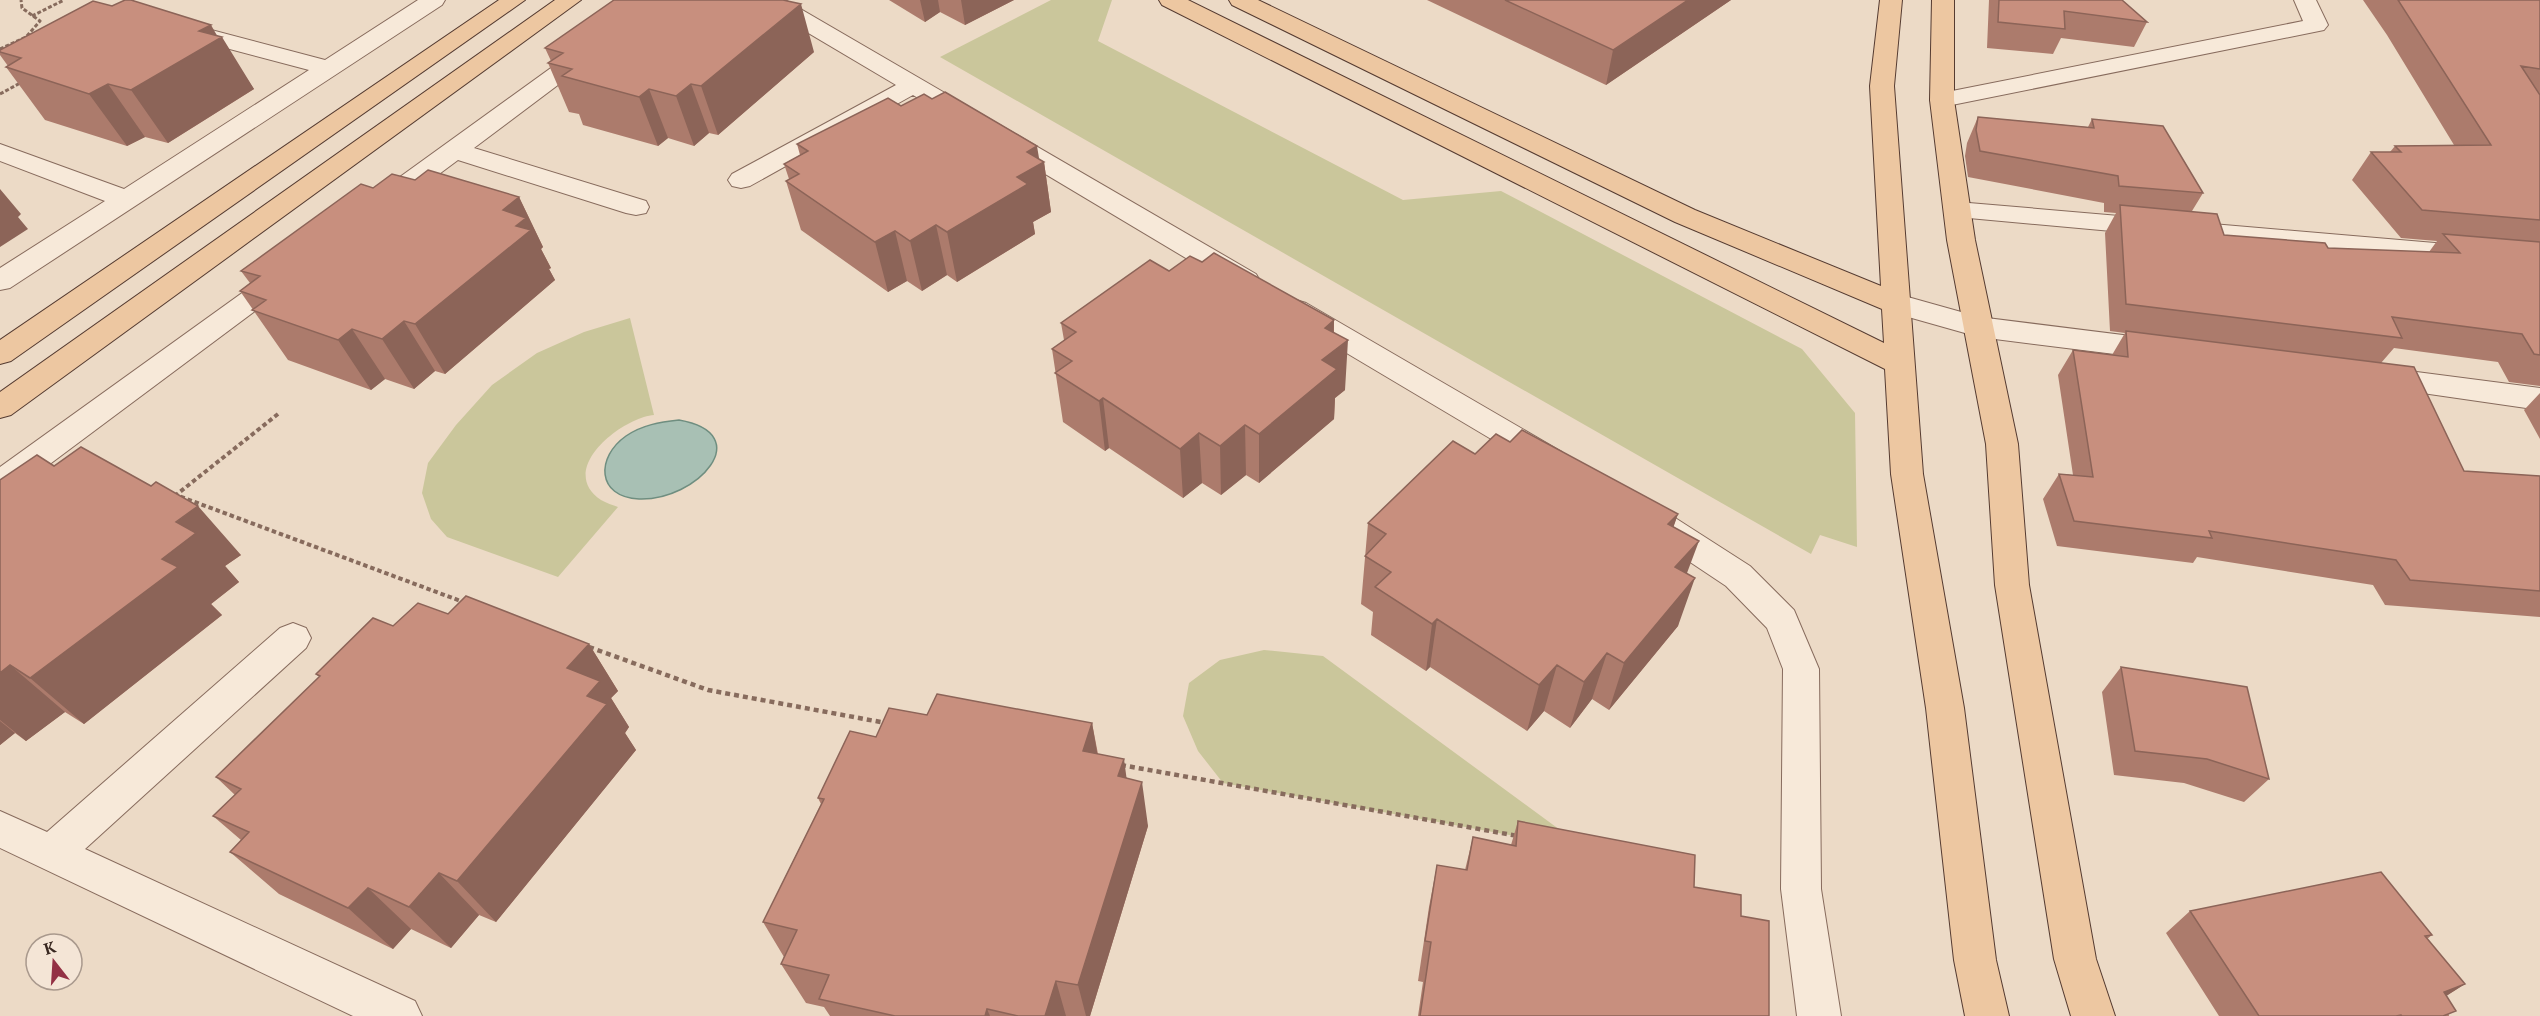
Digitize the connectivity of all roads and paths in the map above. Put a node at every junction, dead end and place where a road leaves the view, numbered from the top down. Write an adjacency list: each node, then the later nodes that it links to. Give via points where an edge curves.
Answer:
1 (21, 0): 13 (path, via 22,8)
2 (64, 0): 13 (path)
3 (434, 0): 16 (street)
4 (514, 0): 33 (main road)
5 (570, 0): 38 (main road)
6 (660, 0): 21 (street)
7 (769, 0): 18 (street)
8 (1170, 0): 35 (main road)
9 (1240, 0): 31 (main road, via 1685,216)
10 (1891, 0): 31 (main road, via 1882,87)
11 (1943, 0): 20 (main road)
12 (2305, 0): 20 (street, via 2316,24)
13 (32, 16): 15 (path, via 40,21 26,37)
14 (171, 27): 16 (street)
15 (0, 49)
16 (328, 68): 24 (street)
17 (30, 77): 19 (path)
18 (914, 85): 23 (street); 40 (street)
19 (0, 94)
20 (1942, 100): 26 (main road)
21 (454, 150): 25 (street); 27 (street)
22 (0, 152): 24 (street)
23 (741, 180)
24 (126, 199): 30 (street)
25 (636, 207)
26 (1957, 210): 28 (street); 32 (main road)
27 (358, 221)
28 (2540, 261)
29 (300, 263): 41 (street)
30 (0, 281)
31 (1897, 304): 32 (street); 35 (main road)
32 (1979, 327): 34 (street); 54 (main road, via 2002,444 2012,585 2075,959)
33 (0, 354)
34 (2189, 354)
35 (1900, 364): 53 (main road, via 1907,474 1945,708 1975,960)
36 (2353, 375): 37 (street)
37 (2540, 399)
38 (0, 407)
39 (278, 414): 43 (path, via 176,495)
40 (1574, 474)
41 (0, 484)
42 (1636, 510): 52 (street, via 1738,576 1782,620 1801,669 1801,889)
43 (468, 603)
44 (293, 638): 50 (street)
45 (579, 644): 46 (path, via 708,690)
46 (897, 724)
47 (1119, 765): 49 (path)
48 (0, 829): 50 (street)
49 (1528, 838)
50 (52, 853): 51 (street)
51 (400, 1016)
52 (1819, 1016)
53 (1987, 1016)
54 (2093, 1016)

